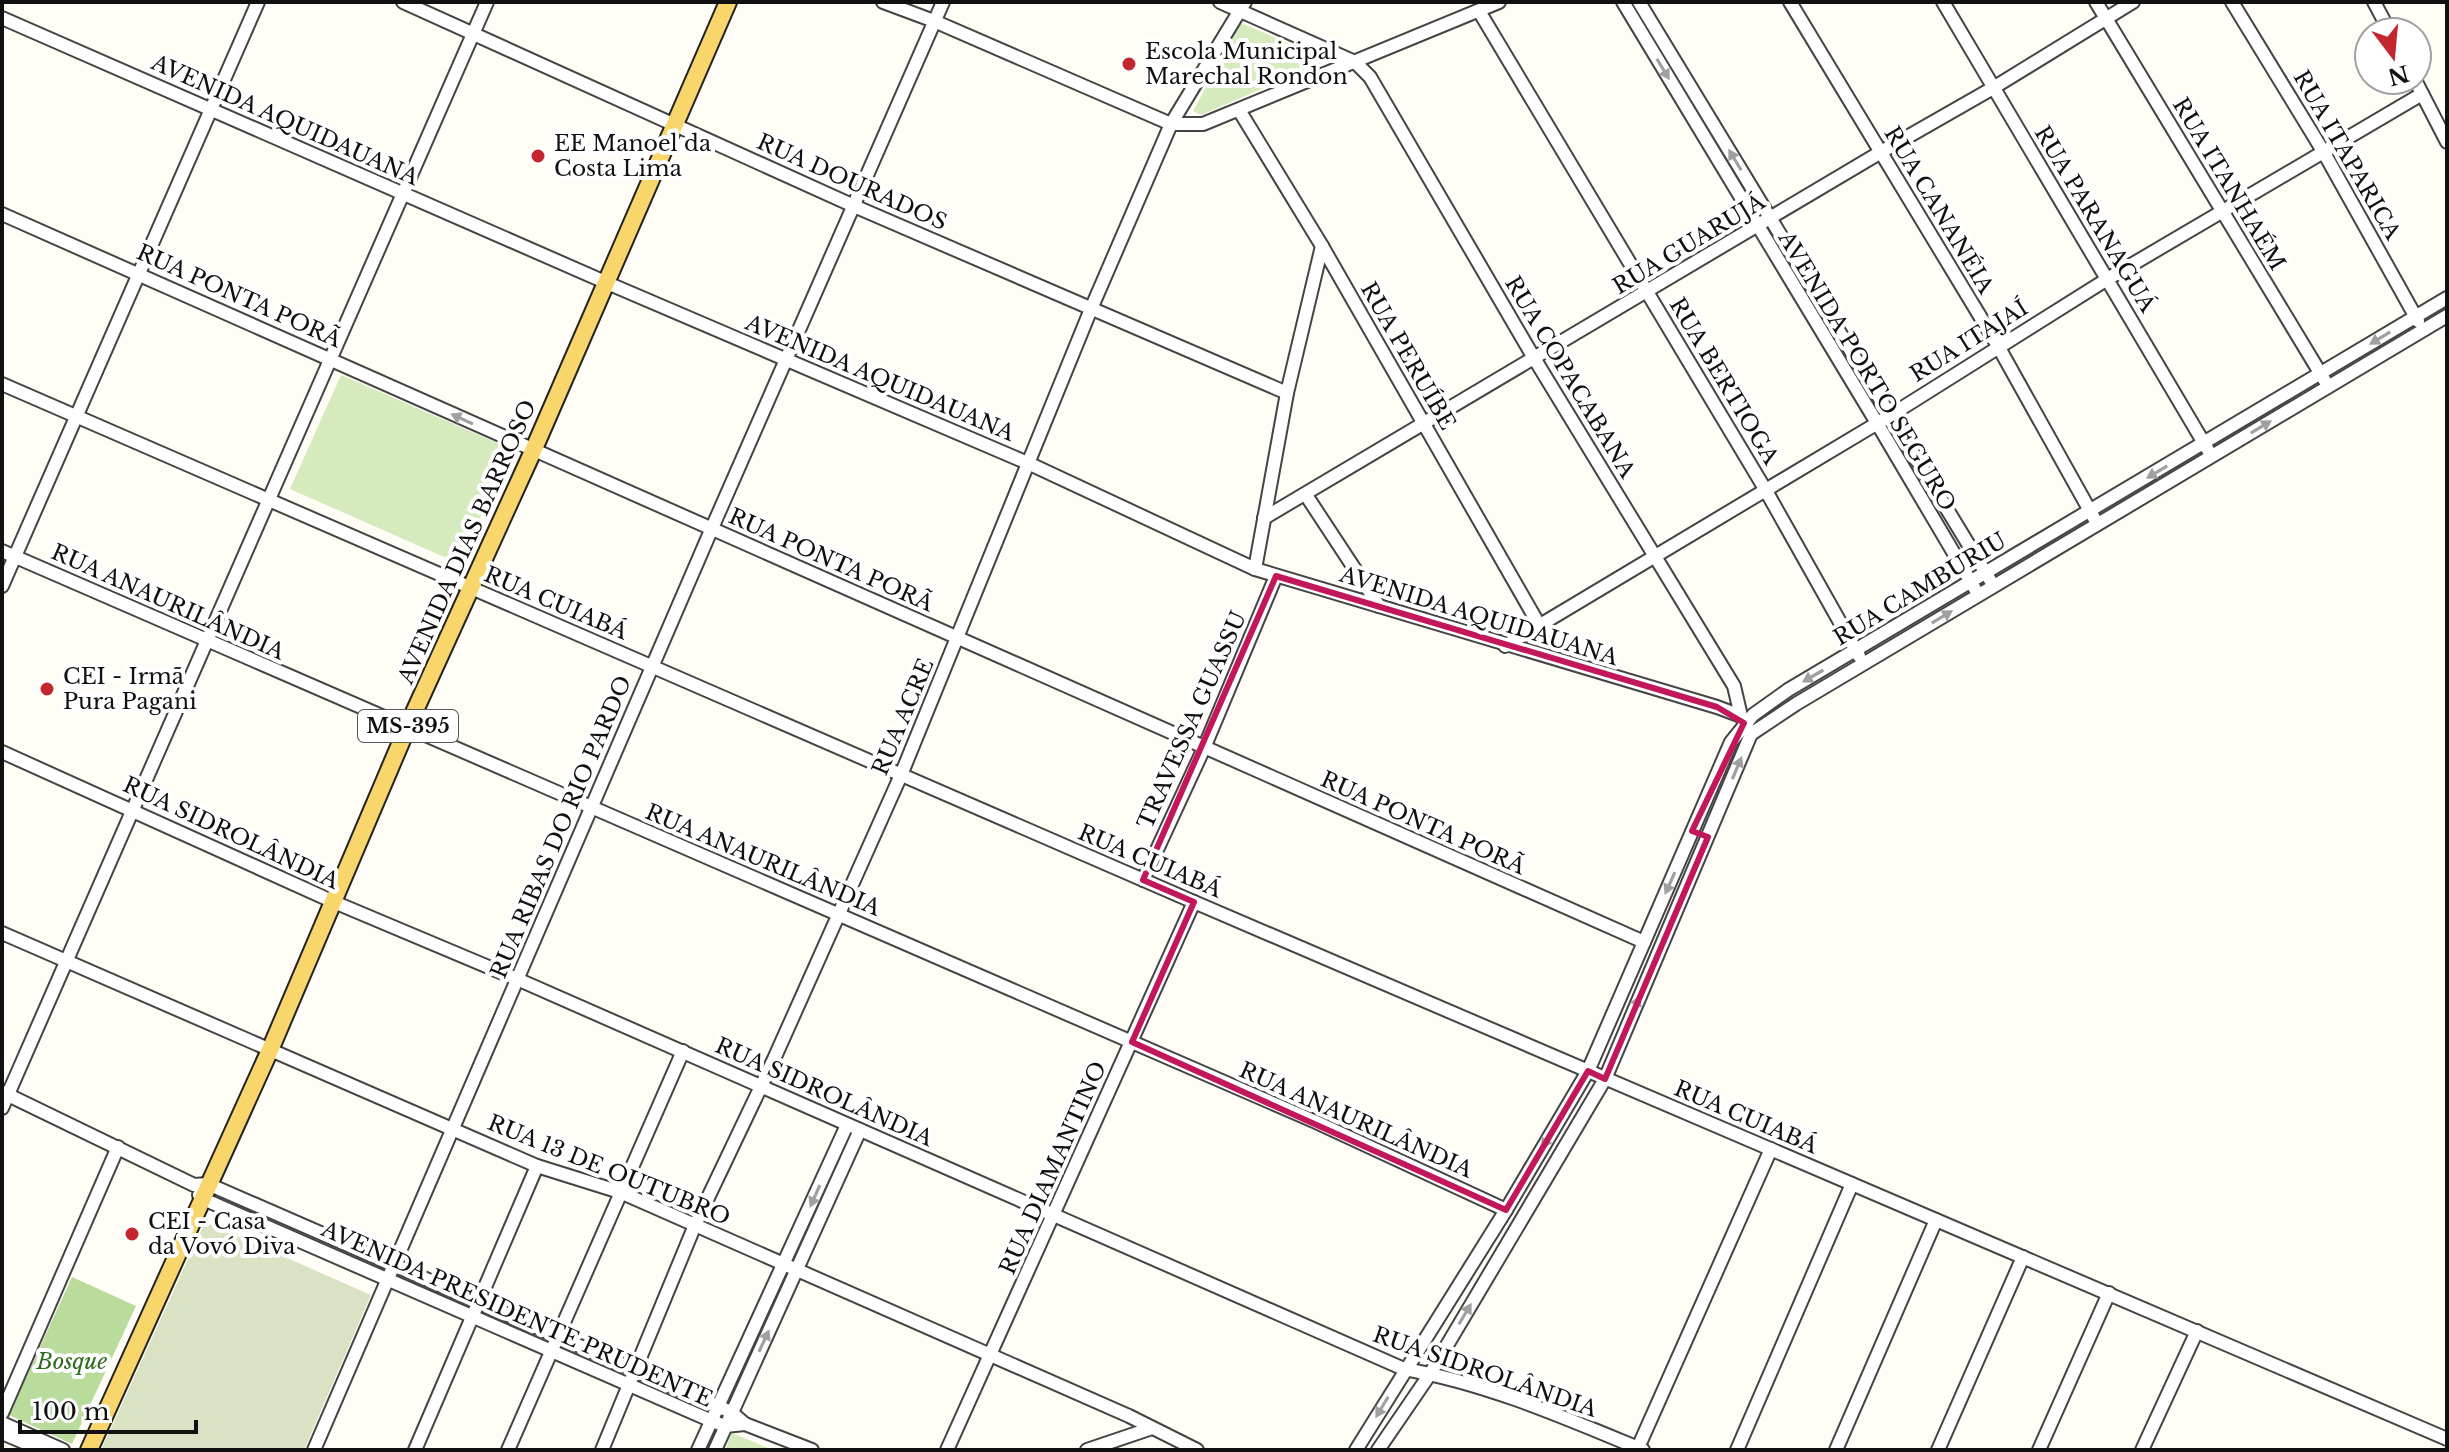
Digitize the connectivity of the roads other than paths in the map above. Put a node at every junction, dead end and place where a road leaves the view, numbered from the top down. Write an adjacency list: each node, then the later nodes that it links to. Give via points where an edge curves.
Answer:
1 (258, 2): 26 (street)
2 (403, 2): 21 (street, RUA DOURADOS)
3 (487, 2): 21 (street)
4 (728, 2): 29 (main road, AVENIDA DIAS BARROSO / MS-395)
5 (883, 2): 20 (street)
6 (943, 2): 20 (street, RUA RIBAS DO RIO PARDO)
7 (1220, 2): 16 (street)
8 (1499, 2): 17 (street)
9 (1623, 2): 38 (street, AVENIDA PORTO SEGURO, one-way to 38)
10 (1639, 2): 37 (street, AVENIDA PORTO SEGURO, one-way to 10)
11 (1790, 2): 32 (street, RUA CANANÉIA)
12 (1943, 2): 23 (street, RUA PARANAGUÁ)
13 (2096, 2): 19 (street, RUA ITANHAÉM)
14 (2133, 2): 19 (street, RUA GUARUJÁ)
15 (2232, 2): 31 (street, RUA ITAPARICA)
16 (1244, 6): 22 (street); 28 (street, RUA ACRE)
17 (1479, 11): 22 (street); 43 (street, RUA BERTIOGA)
18 (2, 18): 26 (street, AVENIDA AQUIDAUANA)
19 (2105, 18): 23 (street, RUA GUARUJÁ); 35 (street, RUA ITANHAÉM)
20 (934, 21): 28 (street); 34 (street, RUA RIBAS DO RIO PARDO)
21 (473, 34): 29 (street, RUA DOURADOS); 33 (street)
22 (1355, 62): 27 (street); 51 (street, RUA COPACABANA, via 1370,77)
23 (1993, 88): 32 (street, RUA GUARUJÁ); 41 (street, RUA PARANAGUÁ)
24 (2419, 96): 31 (street, RUA ITAJAÍ)
25 (2423, 96): 30 (street)
26 (211, 109): 33 (street, AVENIDA AQUIDAUANA); 40 (street)
27 (1239, 110): 28 (street, via 1203,124); 39 (street, RUA PERUÍBE)
28 (1171, 124): 45 (street, RUA ACRE)
29 (675, 125): 34 (street, RUA DOURADOS); 42 (main road, AVENIDA DIAS BARROSO / MS-395)
30 (2447, 142)
31 (2323, 151): 35 (street, RUA ITAJAÍ); 46 (street, RUA ITAPARICA)
32 (1881, 152): 37 (street, RUA GUARUJÁ); 49 (street, RUA CANANÉIA)
33 (402, 193): 42 (street, AVENIDA AQUIDAUANA); 50 (street)
34 (854, 206): 45 (street, RUA DOURADOS); 52 (street, RUA RIBAS DO RIO PARDO)
35 (2221, 212): 41 (street, RUA ITAJAÍ); 53 (street, RUA ITANHAÉM)
36 (2, 214): 40 (street, RUA PONTA PORÃ)
37 (1771, 219): 38 (street, RUA GUARUJÁ); 57 (street, AVENIDA PORTO SEGURO)
38 (1757, 227): 43 (street, RUA GUARUJÁ); 59 (street, AVENIDA PORTO SEGURO)
39 (1322, 246): 56 (street); 60 (street, RUA PERUÍBE)
40 (139, 273): 50 (street, RUA PONTA PORÃ); 58 (street)
41 (2109, 278): 49 (street, RUA ITAJAÍ); 61 (street, RUA PARANAGUÁ)
42 (605, 282): 52 (street, AVENIDA AQUIDAUANA); 62 (main road, AVENIDA DIAS BARROSO / MS-395)
43 (1647, 292): 51 (street, RUA GUARUJÁ); 65 (street, RUA BERTIOGA)
44 (2447, 298): 46 (street, RUA CAMBURIU)
45 (1091, 309): 56 (street, RUA DOURADOS); 64 (street, RUA ACRE)
46 (2416, 316): 48 (street, RUA ITAPARICA); 53 (street, RUA CAMBURIU, one-way to 53)
47 (2447, 316): 48 (street, RUA CAMBURIU)
48 (2423, 331): 55 (street, RUA CAMBURIU)
49 (1998, 346): 57 (street, RUA ITAJAÍ); 68 (street, RUA CANANÉIA)
50 (330, 358): 62 (street, RUA PONTA PORÃ, one-way to 50); 67 (street)
51 (1534, 358): 60 (street, RUA GUARUJÁ); 73 (street, RUA COPACABANA)
52 (786, 359): 64 (street, AVENIDA AQUIDAUANA); 71 (street, RUA RIBAS DO RIO PARDO)
53 (2320, 374): 55 (street, RUA ITANHAÉM); 61 (street, RUA CAMBURIU)
54 (2, 384): 58 (street, RUA CUIABÁ)
55 (2328, 387): 63 (street, RUA CAMBURIU, one-way to 55)
56 (1287, 393): 69 (street)
57 (1891, 415): 59 (street, RUA ITAJAÍ); 76 (street, AVENIDA PORTO SEGURO)
58 (76, 416): 67 (street, RUA CUIABÁ); 74 (street)
59 (1877, 423): 65 (street, RUA ITAJAÍ); 78 (street, AVENIDA PORTO SEGURO)
60 (1424, 425): 66 (street, RUA GUARUJÁ); 84 (street, RUA PERUÍBE)
61 (2205, 443): 63 (street, RUA PARANAGUÁ); 68 (street, RUA CAMBURIU, one-way to 68)
62 (533, 451): 71 (street, RUA PONTA PORÃ); 81 (main road, AVENIDA DIAS BARROSO / MS-395)
63 (2212, 456): 70 (street, RUA CAMBURIU)
64 (1030, 464): 75 (street, AVENIDA AQUIDAUANA); 85 (street, RUA ACRE)
65 (1765, 489): 73 (street, RUA ITAJAÍ); 88 (street, RUA BERTIOGA)
66 (1306, 495): 69 (street, RUA GUARUJÁ); 83 (street)
67 (268, 499): 81 (street, RUA CUIABÁ); 86 (street)
68 (2090, 512): 70 (street, RUA CANANÉIA); 76 (street, RUA CAMBURIU)
69 (1264, 518): 75 (street)
70 (2098, 524): 80 (street, RUA CAMBURIU)
71 (712, 528): 85 (street, RUA PONTA PORÃ); 90 (street, RUA RIBAS DO RIO PARDO)
72 (2, 551): 74 (street, RUA ANAURILÂNDIA)
73 (1654, 556): 84 (street, RUA ITAJAÍ); 91 (street, RUA COPACABANA, via 1734,686)
74 (15, 557): 79 (street); 86 (street, RUA ANAURILÂNDIA)
75 (1255, 569): 77 (street, AVENIDA AQUIDAUANA)
76 (1985, 573): 78 (street, RUA CAMBURIU); 80 (street, AVENIDA PORTO SEGURO)
77 (1276, 576): 83 (street, AVENIDA AQUIDAUANA); 93 (street, TRAVESSA GUASSU)
78 (1970, 582): 82 (street, AVENIDA PORTO SEGURO); 88 (street, RUA CAMBURIU)
79 (2, 586)
80 (1993, 586): 82 (street, RUA CAMBURIU)
81 (470, 588): 90 (street, RUA CUIABÁ); 92 (main road, AVENIDA DIAS BARROSO / MS-395)
82 (1978, 595): 89 (street, RUA CAMBURIU, one-way to 82)
83 (1379, 606): 87 (street, AVENIDA AQUIDAUANA)
84 (1538, 623): 87 (street, RUA ITAJAÍ)
85 (958, 638): 93 (street, RUA PONTA PORÃ); 95 (street, RUA ACRE)
86 (207, 640): 92 (street, RUA ANAURILÂNDIA); 97 (street)
87 (1505, 646): 91 (street, AVENIDA AQUIDAUANA, via 1717,707)
88 (1856, 651): 89 (street, RUA BERTIOGA); 91 (street, RUA CAMBURIU, one-way to 91, via 1788,690)
89 (1864, 663): 91 (street, RUA CAMBURIU)
90 (652, 667): 95 (street, RUA CUIABÁ); 96 (street, RUA RIBAS DO RIO PARDO)
91 (1745, 725): 98 (street, RUA CAMBURIU, via 1731,742); 99 (street, one-way to 91)
92 (407, 728): 96 (street, RUA ANAURILÂNDIA); 101 (main road, AVENIDA DIAS BARROSO / MS-395)
93 (1204, 748): 100 (street, TRAVESSA GUASSU); 105 (street, RUA PONTA PORÃ)
94 (2, 752): 97 (street, RUA SIDROLÂNDIA)
95 (901, 775): 100 (street, RUA CUIABÁ); 103 (street, RUA ACRE)
96 (591, 807): 103 (street, RUA ANAURILÂNDIA); 107 (street, RUA RIBAS DO RIO PARDO)
97 (133, 810): 101 (street, RUA SIDROLÂNDIA); 106 (street)
98 (1692, 831): 99 (street); 105 (street, RUA CAMBURIU, one-way to 105)
99 (1708, 837): 112 (street, one-way to 99)
100 (1143, 880): 102 (street, RUA CUIABÁ)
101 (334, 902): 107 (street, RUA SIDROLÂNDIA); 109 (main road, AVENIDA DIAS BARROSO / MS-395)
102 (1194, 902): 108 (street, RUA DIAMANTINO); 111 (street, RUA CUIABÁ)
103 (838, 914): 108 (street, RUA ANAURILÂNDIA); 113 (street, RUA ACRE)
104 (2, 933): 106 (street, RUA 13 DE OUTUBRO)
105 (1644, 942): 111 (street, RUA CAMBURIU)
106 (67, 961): 109 (street, RUA 13 DE OUTUBRO); 114 (street)
107 (517, 979): 110 (street, RUA SIDROLÂNDIA); 117 (street, RUA RIBAS DO RIO PARDO)
108 (1132, 1042): 125 (street, RUA ANAURILÂNDIA); 126 (street, RUA DIAMANTINO)
109 (270, 1050): 117 (street, RUA 13 DE OUTUBRO); 123 (main road, AVENIDA DIAS BARROSO / MS-395)
110 (683, 1051): 113 (street, RUA SIDROLÂNDIA); 124 (street)
111 (1588, 1071): 112 (street, RUA CUIABÁ); 125 (street, RUA CAMBURIU, one-way to 125)
112 (1605, 1079): 120 (street, RUA CUIABÁ); 142 (street, one-way to 112)
113 (761, 1086): 116 (street, RUA SIDROLÂNDIA); 128 (street, RUA ACRE)
114 (5, 1093): 115 (street); 119 (street, AVENIDA PRESIDENTE PRUDENTE)
115 (2, 1108)
116 (847, 1125): 118 (street, RUA SIDROLÂNDIA); 131 (street, one-way to 131)
117 (453, 1127): 121 (street, RUA 13 DE OUTUBRO); 130 (street, RUA RIBAS DO RIO PARDO)
118 (860, 1130): 126 (street, RUA SIDROLÂNDIA); 131 (street)
119 (118, 1147): 123 (street, AVENIDA PRESIDENTE PRUDENTE); 145 (street)
120 (1771, 1149): 122 (street, RUA CUIABÁ); 153 (street)
121 (537, 1166): 124 (street, RUA 13 DE OUTUBRO); 134 (street)
122 (1852, 1184): 127 (street, RUA CUIABÁ); 169 (street)
123 (201, 1189): 130 (street, AVENIDA PRESIDENTE PRUDENTE); 132 (street, AVENIDA PRESIDENTE PRUDENTE); 156 (main road, AVENIDA DIAS BARROSO / MS-395, via 148,1323)
124 (620, 1192): 128 (street, RUA 13 DE OUTUBRO); 137 (street)
125 (1506, 1210): 140 (street, RUA CAMBURIU)
126 (1054, 1215): 139 (street, RUA DIAMANTINO); 140 (street, RUA SIDROLÂNDIA)
127 (1936, 1220): 129 (street, RUA CUIABÁ); 170 (street)
128 (695, 1225): 131 (street, RUA 13 DE OUTUBRO); 141 (street, RUA ACRE)
129 (2023, 1257): 133 (street, RUA CUIABÁ); 171 (street)
130 (394, 1265): 132 (street, RUA RIBAS DO RIO PARDO); 134 (street, AVENIDA PRESIDENTE PRUDENTE)
131 (790, 1267): 139 (street, RUA 13 DE OUTUBRO); 144 (street)
132 (388, 1278): 135 (street, AVENIDA PRESIDENTE PRUDENTE); 157 (street, RUA RIBAS DO RIO PARDO)
133 (2109, 1293): 136 (street, RUA CUIABÁ); 172 (street)
134 (478, 1302): 135 (street); 137 (street, AVENIDA PRESIDENTE PRUDENTE)
135 (473, 1316): 138 (street, AVENIDA PRESIDENTE PRUDENTE); 158 (street)
136 (2197, 1331): 152 (street, RUA CUIABÁ); 173 (street)
137 (556, 1336): 138 (street); 141 (street, AVENIDA PRESIDENTE PRUDENTE)
138 (550, 1350): 143 (street, AVENIDA PRESIDENTE PRUDENTE); 159 (street)
139 (990, 1355): 150 (street, RUA 13 DE OUTUBRO); 164 (street, RUA DIAMANTINO)
140 (1404, 1369): 142 (street, RUA SIDROLÂNDIA); 167 (street, RUA CAMBURIU, one-way to 167)
141 (636, 1371): 143 (street, RUA ACRE); 144 (street, AVENIDA PRESIDENTE PRUDENTE)
142 (1430, 1374): 153 (street, RUA SIDROLÂNDIA, via 1516,1400); 168 (street)
143 (629, 1385): 146 (street, AVENIDA PRESIDENTE PRUDENTE); 160 (street, RUA ACRE)
144 (725, 1410): 146 (street); 148 (street, AVENIDA PRESIDENTE PRUDENTE); 149 (street)
145 (2, 1413)
146 (712, 1421): 149 (street, AVENIDA PRESIDENTE PRUDENTE); 161 (street)
147 (2, 1423): 155 (street)
148 (745, 1424): 149 (street, AVENIDA PRESIDENTE PRUDENTE); 163 (street, AVENIDA PRESIDENTE PRUDENTE)
149 (725, 1426): 162 (street)
150 (1152, 1428): 165 (street); 166 (street, RUA 13 DE OUTUBRO)
151 (2, 1433): 154 (street)
152 (2447, 1439)
153 (1639, 1449)
154 (42, 1450)
155 (63, 1450)
156 (89, 1450)
157 (314, 1450)
158 (415, 1450)
159 (508, 1450)
160 (602, 1450)
161 (698, 1450)
162 (715, 1450)
163 (812, 1450)
164 (947, 1450)
165 (1087, 1450)
166 (1197, 1450)
167 (1356, 1450)
168 (1378, 1450)
169 (1737, 1450)
170 (1836, 1450)
171 (1938, 1450)
172 (2039, 1450)
173 (2142, 1450)

